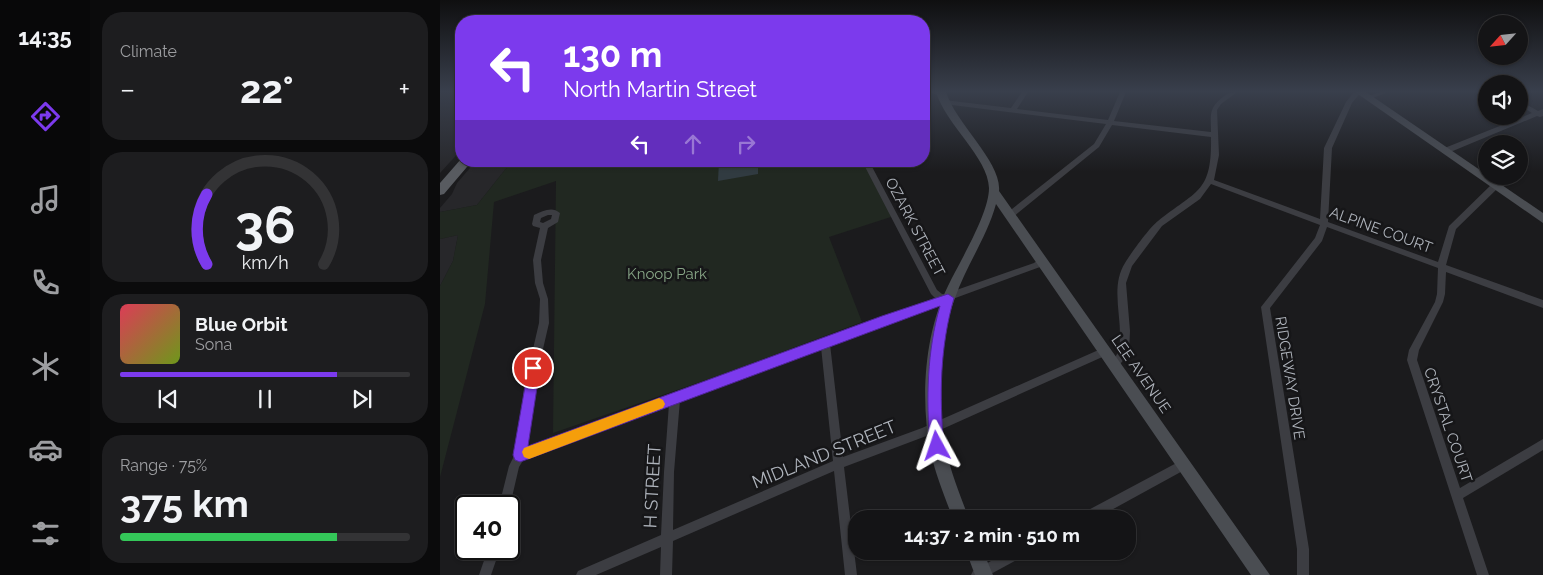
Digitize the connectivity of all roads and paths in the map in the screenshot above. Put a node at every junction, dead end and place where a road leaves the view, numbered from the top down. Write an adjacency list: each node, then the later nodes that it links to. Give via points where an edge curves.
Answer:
1 (956, 119): 16 (street, via 988,168)
2 (1079, 119): 8 (street)
3 (1112, 119): 8 (street)
4 (1214, 119): 9 (street)
5 (1341, 119): 19 (street, RIDGEWAY DRIVE, via 1328,148)
6 (1398, 119): 10 (street)
7 (1526, 119): 10 (street)
8 (1110, 123): 9 (street); 17 (street, via 1096,145)
9 (1214, 136): 13 (street, via 1215,155)
10 (1445, 151): 14 (street)
11 (461, 167): 15 (main road)
12 (868, 167): 23 (street, OZARK STREET, via 934,292)
13 (1210, 181): 19 (street, ALPINE COURT); 27 (street, via 1197,197 1159,224 1128,265 1122,283 1124,353)
14 (1495, 186): 18 (street); 22 (street, CRYSTAL COURT, via 1452,228)
15 (440, 191)
16 (994, 192): 17 (street, LEE AVENUE); 23 (street, via 985,220)
17 (1010, 215): 21 (street, LEE AVENUE)
18 (1540, 215)
19 (1324, 223): 22 (street, ALPINE COURT); 48 (street, RIDGEWAY DRIVE, via 1317,243 1265,307 1303,549)
20 (544, 226): 31 (street, via 537,260 544,299 544,323 529,388)
21 (1042, 260): 23 (street, via 1037,266); 26 (street, LEE AVENUE)
22 (1442, 266): 24 (street, ALPINE COURT); 35 (street, CRYSTAL COURT, via 1442,294 1412,360)
23 (948, 298): 25 (street); 29 (street, via 940,327 936,368)
24 (1543, 304)
25 (825, 343): 28 (street); 32 (street)
26 (1106, 351): 27 (street, LEE AVENUE); 29 (street, MIDLAND STREET)
27 (1114, 365): 33 (street, LEE AVENUE)
28 (675, 398): 31 (street); 38 (street, H STREET)
29 (936, 428): 32 (street, MIDLAND STREET); 36 (street, via 939,455)
30 (1543, 444): 35 (street)
31 (520, 455): 34 (street)
32 (838, 464): 38 (street, MIDLAND STREET); 46 (street)
33 (1184, 464): 37 (street); 47 (street, LEE AVENUE)
34 (507, 495)
35 (1457, 496): 49 (street, CRYSTAL COURT)
36 (958, 510)
37 (1100, 510)
38 (667, 539): 44 (street, MIDLAND STREET); 45 (street, H STREET)
39 (490, 560): 43 (street)
40 (977, 560): 42 (street)
41 (1006, 560): 42 (street)
42 (981, 574)
43 (485, 575)
44 (582, 575)
45 (666, 575)
46 (851, 575)
47 (1261, 575)
48 (1303, 575)
49 (1483, 575)

